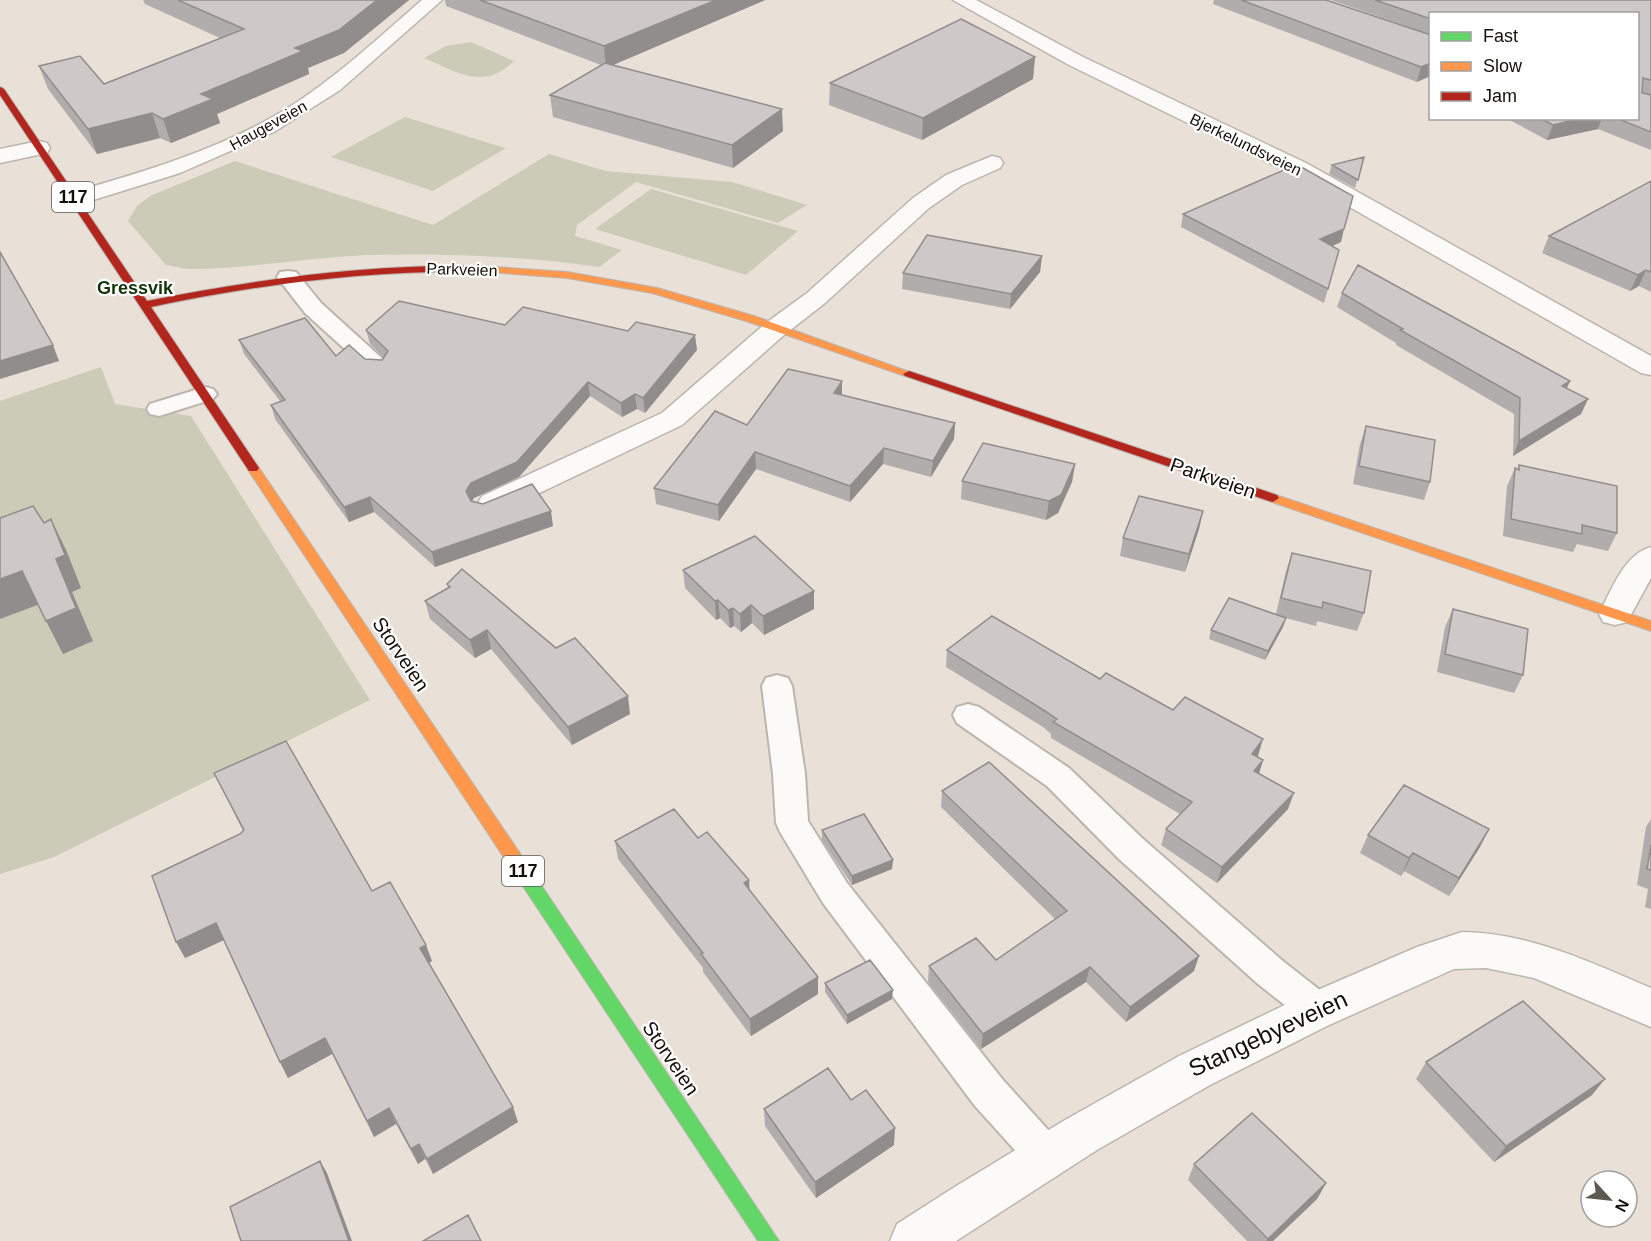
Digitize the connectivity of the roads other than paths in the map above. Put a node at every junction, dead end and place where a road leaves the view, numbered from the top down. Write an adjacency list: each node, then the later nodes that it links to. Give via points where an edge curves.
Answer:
1 (433, 0): 8 (street, Haugeveien, via 354,68 269,127 210,154)
2 (962, 0): 13 (street, Bjerkelundsveien, via 1076,61 1298,168)
3 (0, 89): 5 (main road, Storveien / 117)
4 (0, 139): 5 (street)
5 (33, 140): 6 (street); 8 (main road, Storveien / 117)
6 (0, 156)
7 (992, 163): 11 (street, via 954,180 921,203 816,298)
8 (74, 199): 10 (main road, Storveien / 117)
9 (288, 276): 10 (main road, Parkveien); 11 (main road, Parkveien, via 444,267 567,276 683,298); 12 (lane, via 313,308)
10 (145, 305): 14 (main road, Storveien / 117)
11 (775, 329): 16 (street, via 672,419); 18 (main road, Parkveien)
12 (378, 367)
13 (1651, 367)
14 (205, 394): 15 (lane); 25 (main road, Storveien / 117)
15 (159, 409)
16 (486, 507)
17 (1651, 557): 18 (street)
18 (1615, 614): 19 (main road, Parkveien)
19 (1651, 627)
20 (777, 686): 24 (lane, via 792,823 835,892 990,1093)
21 (968, 715): 23 (lane, via 1058,777 1140,857)
22 (1651, 1008): 23 (street, Stangebyeveien, via 1574,975 1508,953 1460,950)
23 (1317, 1009): 24 (street, Stangebyeveien, via 1190,1071)
24 (1045, 1155): 26 (street, Stangebyeveien)
25 (769, 1241)
26 (914, 1241)

